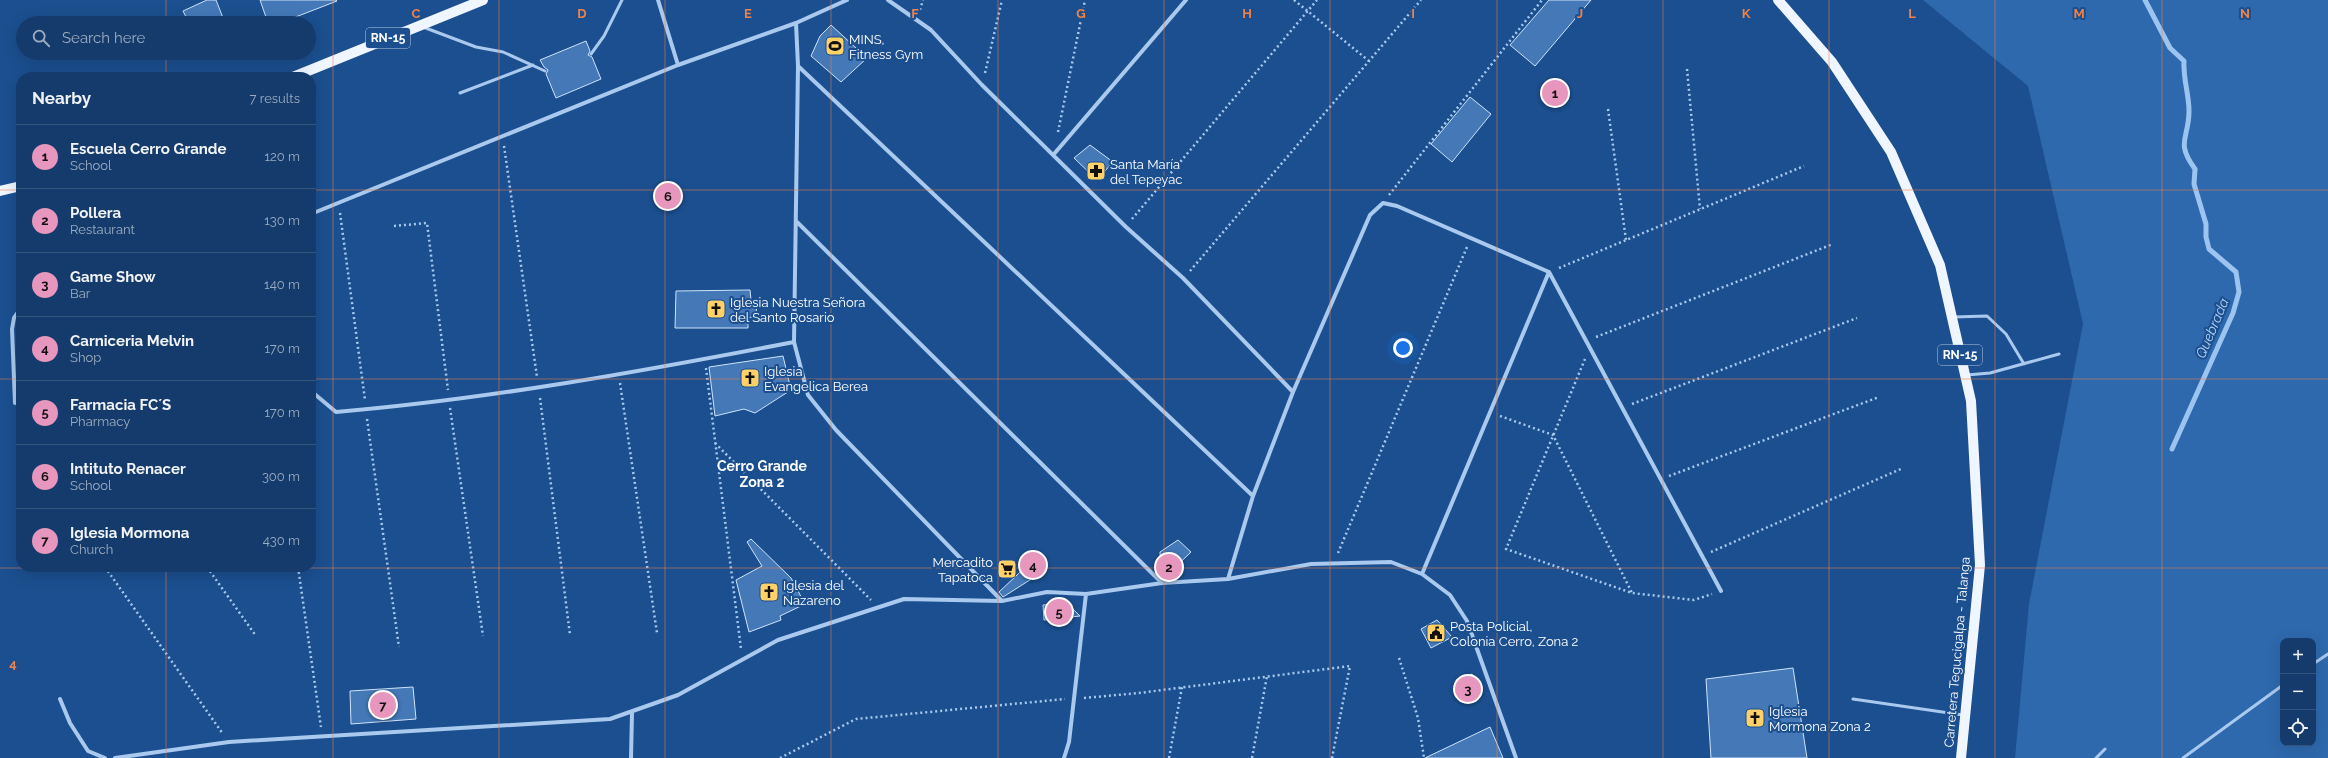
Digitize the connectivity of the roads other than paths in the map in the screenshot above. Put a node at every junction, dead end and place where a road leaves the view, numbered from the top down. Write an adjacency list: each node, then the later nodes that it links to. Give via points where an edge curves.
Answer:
1 (483, 0): 9 (main road, RN-15)
2 (622, 0): 10 (lane, via 604,36)
3 (658, 0): 12 (street)
4 (846, 0): 8 (street)
5 (888, 0): 17 (street, via 931,30 982,85)
6 (1186, 0): 17 (street)
7 (1778, 0): 24 (main road, Carretera Tegucigalpa - Talanga / RN-15, via 1832,62 1891,152 1940,265)
8 (796, 23): 12 (street); 13 (street)
9 (420, 25): 11 (lane, via 452,39 503,52); 15 (main road, RN-15)
10 (591, 54)
11 (533, 64): 14 (lane); 16 (lane)
12 (678, 65): 20 (street)
13 (798, 66): 21 (street); 32 (street)
14 (545, 71)
15 (305, 72)
16 (460, 93)
17 (1054, 154): 29 (street, via 1126,227 1183,278)
18 (16, 187): 19 (main road)
19 (0, 191)
20 (316, 212)
21 (797, 222): 25 (street); 35 (street)
22 (1549, 272): 29 (street, via 1397,206 1383,203 1370,215); 33 (street); 36 (street)
23 (16, 315): 31 (street, via 12,329)
24 (1952, 318): 27 (lane, via 1987,316 2006,334); 28 (main road, Carretera Tegucigalpa - Talanga / RN-15)
25 (794, 342): 30 (street, via 705,359 449,400 366,410 336,412); 38 (street, via 808,395 836,430)
26 (2059, 354): 27 (lane)
27 (2024, 364): 28 (lane, via 1990,373)
28 (1965, 375): 45 (main road, Carretera Tegucigalpa - Talanga / RN-15, via 1971,401 1980,565)
29 (1293, 392): 32 (street)
30 (316, 395)
31 (15, 403)
32 (1253, 496): 34 (street)
33 (1422, 574): 34 (street, via 1391,562 1334,563 1311,564); 51 (street, via 1450,594 1467,621)
34 (1228, 579): 35 (street)
35 (1162, 583): 37 (street)
36 (1722, 590)
37 (1086, 594): 38 (street, via 1048,592); 50 (street, via 1069,742)
38 (1002, 600): 44 (street, via 904,599 778,640 678,695)
39 (2328, 654): 40 (lane)
40 (2316, 662)
41 (2280, 687): 54 (lane)
42 (60, 699): 47 (street, via 70,723 88,751)
43 (1853, 699): 45 (lane)
44 (632, 713): 48 (street, via 610,719 229,742); 49 (street)
45 (1965, 716): 52 (main road, Carretera Tegucigalpa - Talanga / RN-15)
46 (2105, 749): 53 (lane)
47 (105, 758)
48 (115, 758)
49 (632, 758)
50 (1064, 758)
51 (1516, 758)
52 (1961, 758)
53 (2096, 758)
54 (2183, 758)

